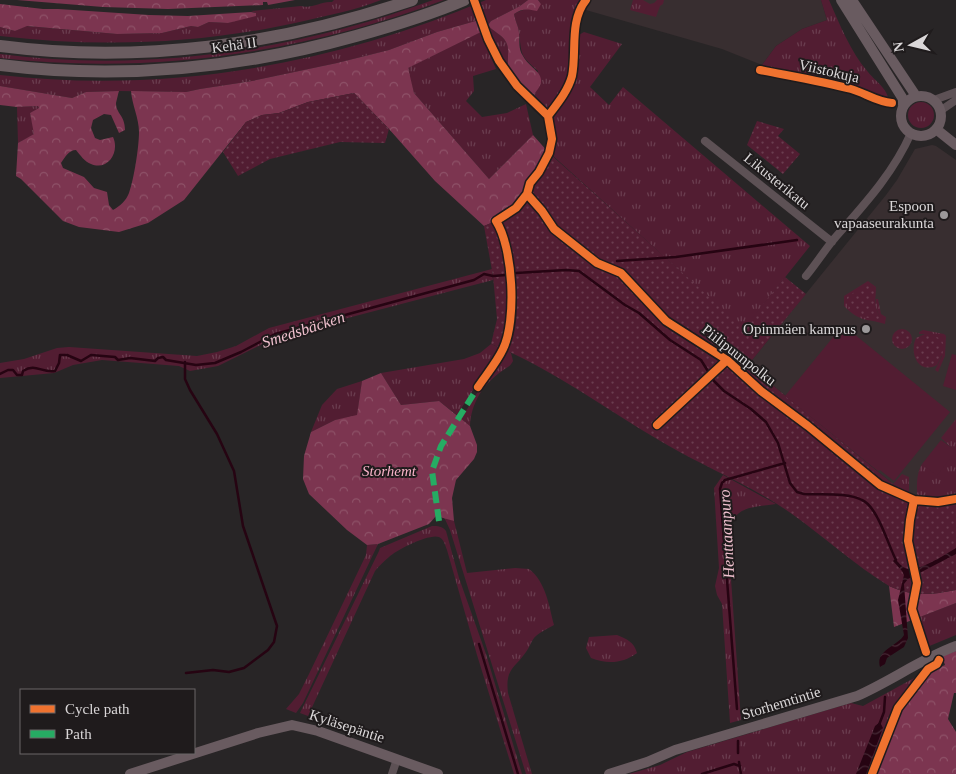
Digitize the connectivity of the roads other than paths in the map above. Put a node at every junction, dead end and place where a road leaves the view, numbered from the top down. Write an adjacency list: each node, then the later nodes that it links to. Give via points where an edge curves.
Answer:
1 (412, 0): 5 (highway, Kehä II, via 329,25 207,47 112,52)
2 (464, 0): 6 (highway, Kehä II, via 388,28 332,43 214,65 111,71)
3 (841, 0): 11 (main road)
4 (852, 0): 8 (main road)
5 (0, 46)
6 (0, 65)
7 (956, 92): 9 (street)
8 (916, 96): 9 (main road); 11 (main road)
9 (934, 100): 12 (main road)
10 (956, 100): 12 (street)
11 (904, 105): 14 (main road, via 901,121)
12 (940, 111): 13 (main road)
13 (936, 129): 14 (main road, via 922,136); 16 (main road)
14 (911, 133): 17 (street, via 886,178)
15 (705, 141): 17 (street, Likusterikatu)
16 (956, 145)
17 (832, 242): 18 (street)
18 (806, 276)
19 (956, 646): 26 (main road, Storhemtintie, via 857,696 675,750)
20 (195, 753): 22 (main road, Kyläsepäntie, via 287,725 304,727)
21 (193, 754): 23 (main road, Kyläsepäntie)
22 (398, 759): 24 (street); 25 (main road, Kyläsepäntie)
23 (135, 773)
24 (392, 774)
25 (438, 774)
26 (610, 774)

